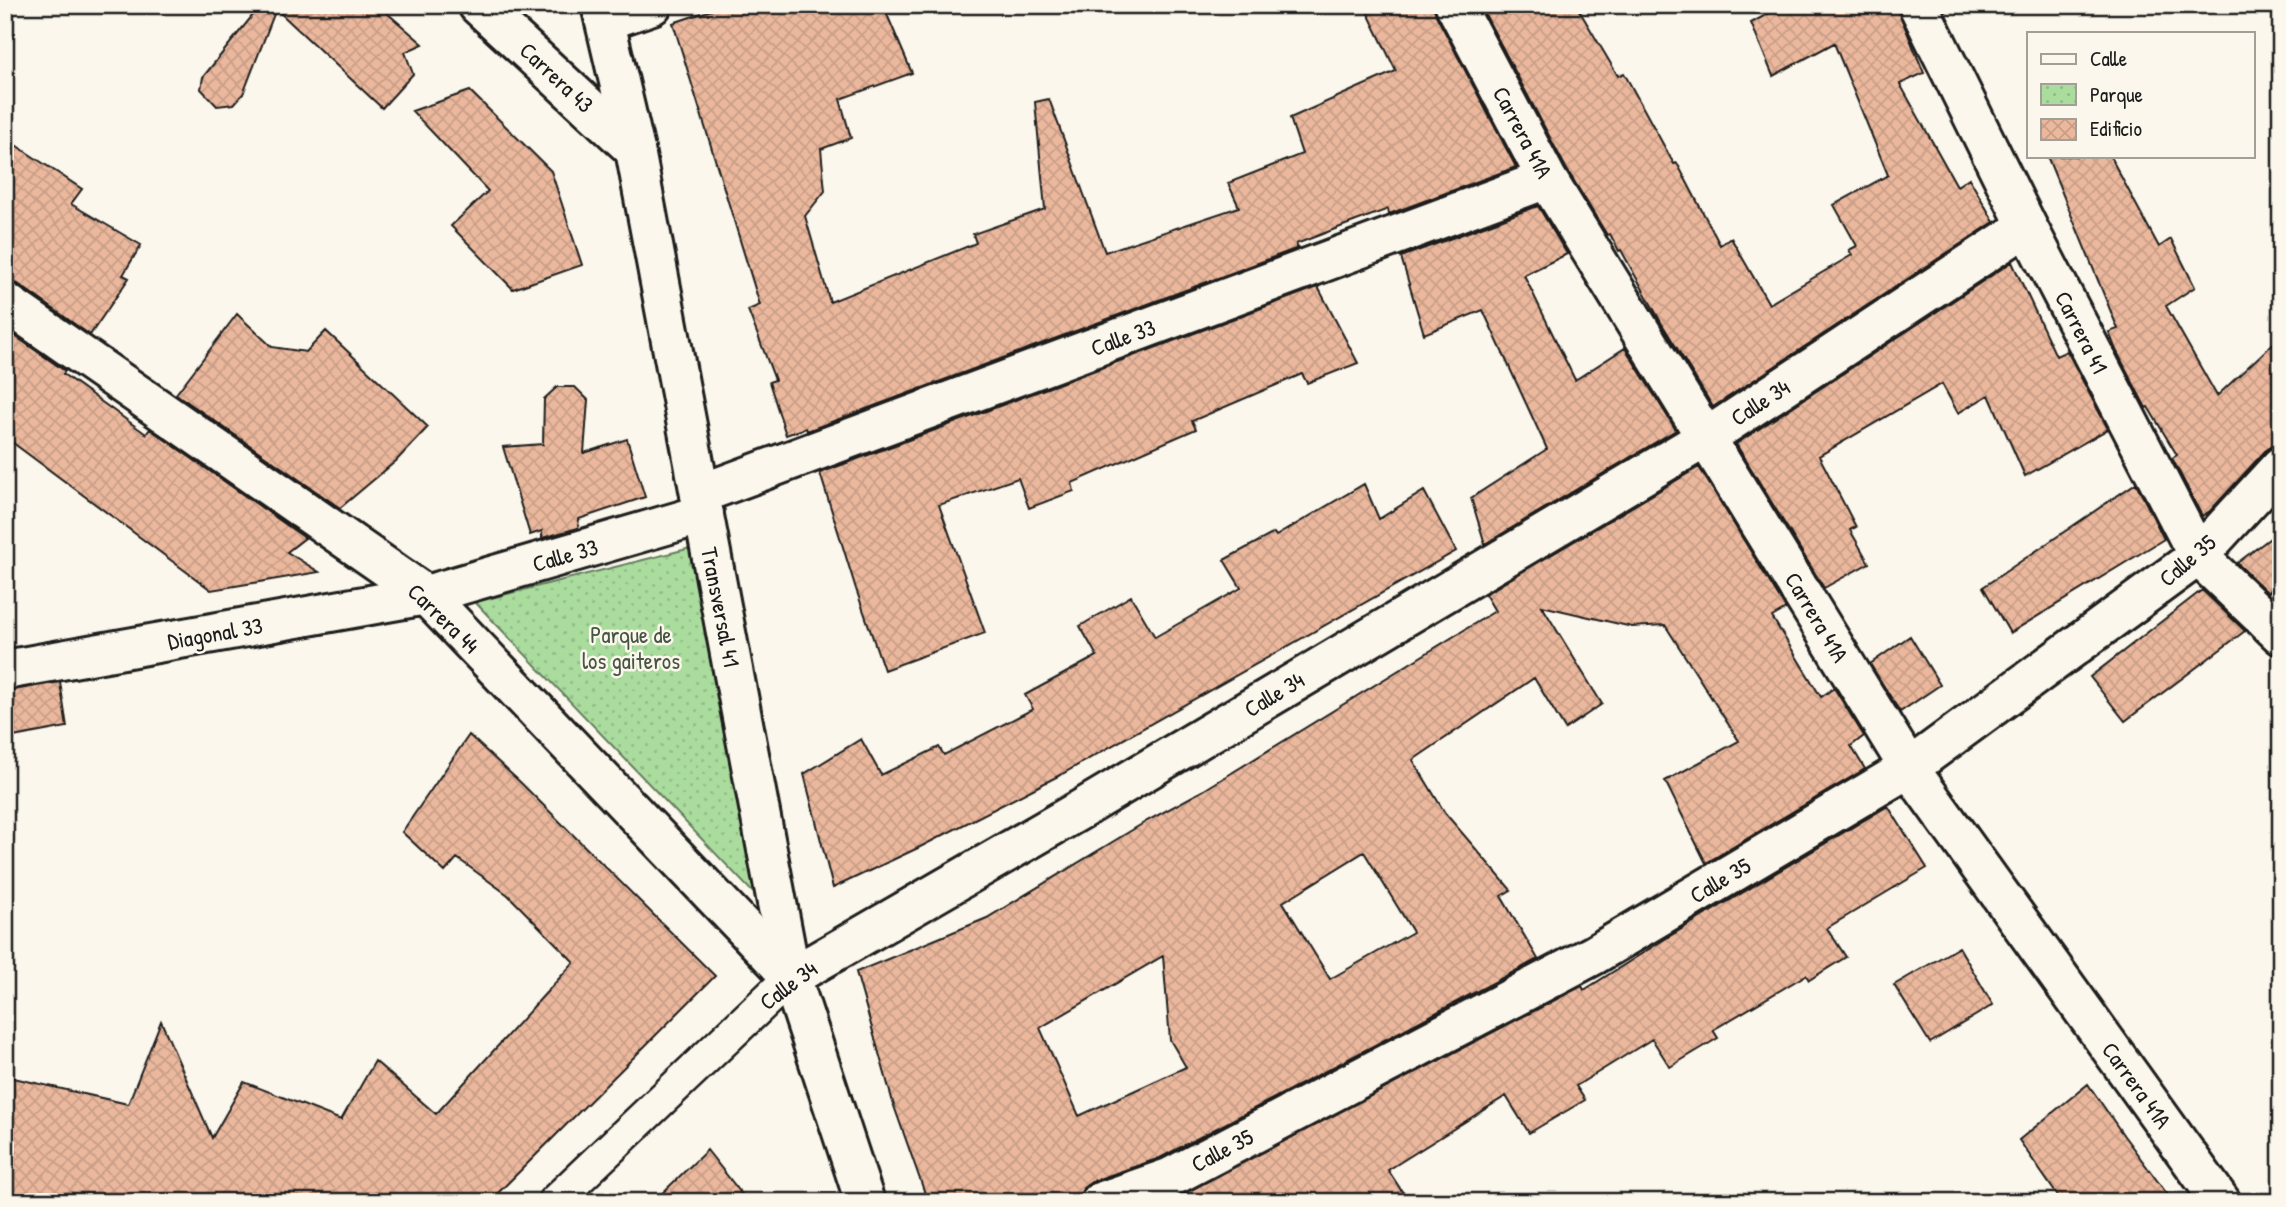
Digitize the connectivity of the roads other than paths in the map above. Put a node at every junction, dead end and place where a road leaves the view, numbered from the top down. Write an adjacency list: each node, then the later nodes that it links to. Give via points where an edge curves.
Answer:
1 (478, 5): 6 (street, Carrera 43)
2 (652, 5): 5 (street)
3 (1455, 5): 7 (street, Carrera 41A)
4 (1918, 5): 8 (street, Carrera 41)
5 (603, 13): 6 (street, Transversal 41)
6 (635, 149): 12 (street, Transversal 41)
7 (1547, 179): 10 (street, Carrera 41A); 12 (street, Calle 33)
8 (2027, 226): 10 (street, Calle 34); 13 (street, Carrera 41)
9 (5, 302): 14 (street, Carrera 44)
10 (1707, 437): 17 (street, Carrera 41A); 18 (street, Calle 34)
11 (2281, 466): 13 (street, Calle 35)
12 (702, 504): 14 (street, Calle 33); 18 (street, Transversal 41)
13 (2198, 556): 15 (street, Carrera 41); 17 (street, Calle 35)
14 (425, 595): 16 (street, Diagonal 33); 18 (street, Carrera 44)
15 (2281, 635)
16 (5, 670)
17 (1909, 768): 21 (street, Calle 35, via 1594,955 1169,1178); 22 (street, Carrera 41A)
18 (791, 977): 19 (lane, Calle 34); 20 (street, Transversal 41)
19 (554, 1202)
20 (865, 1202)
21 (1100, 1202)
22 (2221, 1202)

